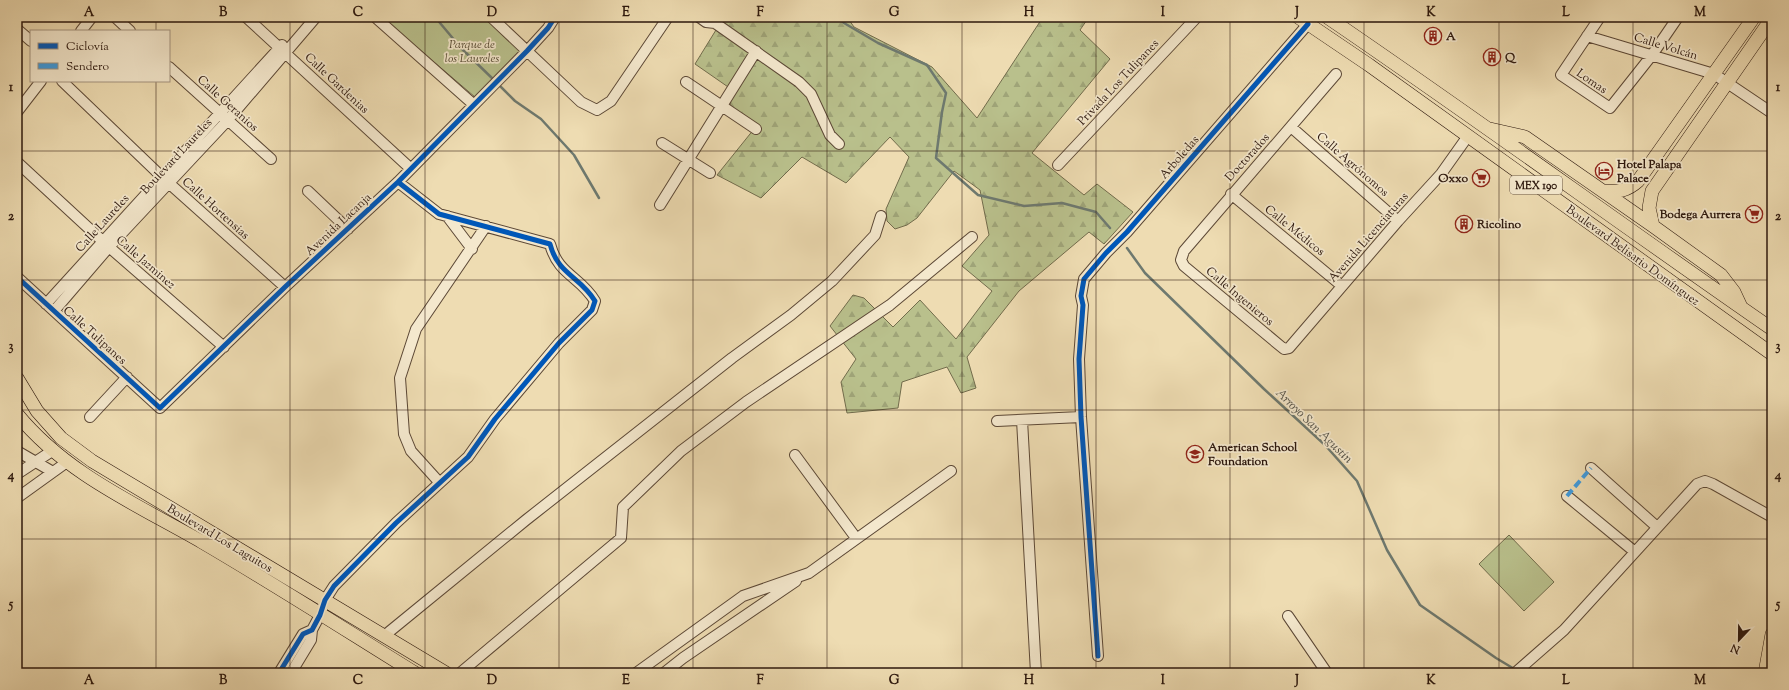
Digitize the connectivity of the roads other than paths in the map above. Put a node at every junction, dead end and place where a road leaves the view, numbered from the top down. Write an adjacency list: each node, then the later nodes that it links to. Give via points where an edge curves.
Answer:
1 (92, 17): 20 (street)
2 (115, 17): 21 (street)
3 (246, 17): 24 (street, Calle Gardenias)
4 (307, 17): 24 (street)
5 (316, 17): 24 (street, Boulevard Laureles)
6 (375, 17): 35 (street)
7 (491, 17): 25 (street)
8 (555, 17): 25 (street, Avenida Lacanja)
9 (668, 17): 25 (street, via 611,101 597,110 581,102)
10 (699, 17): 17 (street, via 706,22)
11 (1197, 17): 50 (street, Privada Los Tulipanes)
12 (1327, 17): 39 (main road, Boulevard Belisario Domínguez / MEX 190)
13 (1600, 17): 22 (street)
14 (1678, 17): 27 (street)
15 (1754, 17): 30 (main road)
16 (1772, 18): 34 (main road)
17 (714, 20): 26 (street)
18 (1303, 20): 44 (main road, Boulevard Belisario Domínguez / MEX 190); 83 (street, Arboledas, via 1127,232 1084,279 1081,291 1079,359)
19 (17, 29): 23 (street)
20 (82, 30)
21 (129, 30)
22 (1587, 36): 27 (street, Calle Volcán); 27 (street, Lomas, via 1561,75 1610,108)
23 (30, 40)
24 (282, 49): 40 (street, Boulevard Laureles); 51 (street, Calle Gardenias)
25 (527, 51): 35 (street, Avenida Lacanja)
26 (756, 51): 36 (street); 46 (street, via 799,82 811,94 830,135)
27 (1652, 55): 30 (street, Calle Volcán)
28 (170, 68): 40 (street, Calle Geranios)
29 (1336, 74): 41 (street, Doctorados)
30 (1714, 74): 34 (street, Calle Volcán); 56 (main road, via 1638,181 1622,191)
31 (40, 82): 38 (street)
32 (63, 82): 53 (street, Calle Hortensias)
33 (686, 82): 36 (street)
34 (1728, 82): 37 (street, Calle Volcán); 63 (main road, via 1652,191 1649,208)
35 (473, 104): 51 (street, Avenida Lacanja)
36 (722, 106): 43 (street); 48 (street)
37 (1770, 108)
38 (17, 112)
39 (1468, 116): 42 (main road, Boulevard Belisario Domínguez / MEX 190); 44 (main road)
40 (223, 117): 47 (street, Calle Geranios); 53 (street, Boulevard Laureles)
41 (1291, 127): 57 (street, Doctorados); 61 (street, Calle Agrónomos)
42 (1483, 127): 56 (main road, via 1525,137); 73 (main road, Boulevard Belisario Domínguez / MEX 190)
43 (756, 129)
44 (1463, 133): 61 (street, Avenida Licenciaturas, via 1441,174); 77 (main road, Boulevard Belisario Domínguez / MEX 190)
45 (662, 143): 48 (street)
46 (839, 144)
47 (271, 158)
48 (688, 160): 52 (street); 58 (street)
49 (17, 162): 66 (street, Calle Jazminez)
50 (1058, 165)
51 (410, 168): 54 (street, Avenida Lacanja)
52 (710, 173)
53 (165, 180): 66 (street, Boulevard Laureles); 71 (street, Calle Hortensias)
54 (398, 182): 59 (street, via 439,214); 64 (street, Avenida Lacanja)
55 (308, 191): 64 (street)
56 (1604, 191): 63 (main road)
57 (1231, 194): 68 (street, Doctorados, via 1184,251); 70 (street, Calle Médicos)
58 (660, 205)
59 (446, 216): 62 (street); 67 (street)
60 (881, 216): 108 (street, via 875,235 832,281 526,520)
61 (1398, 221): 70 (street, Avenida Licenciaturas)
62 (486, 226): 67 (street); 95 (street, via 550,244 553,257 589,291 595,301 592,310 559,343 495,419 468,456)
63 (1653, 226): 73 (main road, via 1721,275 1734,292)
64 (348, 229): 71 (street, Avenida Lacanja)
65 (972, 237): 114 (street, via 890,305 746,402 681,451 623,507 621,538)
66 (106, 244): 72 (street, Boulevard Laureles); 75 (street, Calle Jazminez)
67 (472, 249): 95 (street, via 416,328 400,378 404,434 411,451)
68 (1181, 260): 76 (street, Calle Ingenieros, via 1184,266)
69 (17, 277): 72 (street, Calle Tulipanes)
70 (1342, 286): 76 (street, Avenida Licenciaturas, via 1289,348)
71 (285, 287): 75 (street, Avenida Lacanja)
72 (50, 308): 79 (street, Calle Tulipanes)
73 (1741, 308): 74 (main road, Boulevard Belisario Domínguez / MEX 190)
74 (1772, 329)
75 (224, 347): 80 (street, Avenida Lacanja)
76 (1284, 349)
77 (1772, 354)
78 (17, 378): 103 (main road, Boulevard Los Laguitos, via 37,411 61,438 92,461)
79 (126, 378): 80 (street, Calle Tulipanes); 82 (street)
80 (160, 408)
81 (17, 414): 87 (main road, Boulevard Los Laguitos)
82 (90, 417)
83 (1081, 417): 84 (street); 109 (street, Arboledas)
84 (1022, 420): 85 (street); 117 (street)
85 (997, 421)
86 (17, 450): 89 (street)
87 (52, 451): 89 (street); 90 (main road, Boulevard Los Laguitos)
88 (795, 455): 100 (street)
89 (35, 462): 93 (street); 94 (street)
90 (66, 462): 93 (street); 104 (main road, Boulevard Los Laguitos)
91 (1591, 468): 99 (street)
92 (951, 471): 100 (street)
93 (53, 472): 97 (street)
94 (17, 474)
95 (439, 482): 103 (street, via 367,551 334,586)
96 (1567, 496): 101 (street)
97 (17, 498)
98 (1772, 517): 99 (street, via 1705,481 1697,484)
99 (1658, 527): 101 (street)
100 (856, 538): 102 (street)
101 (1635, 552): 119 (street, via 1564,630)
102 (809, 572): 115 (street, via 742,596); 116 (street)
103 (325, 600): 104 (street); 108 (main road, Boulevard Los Laguitos)
104 (320, 615): 106 (street); 112 (main road, Boulevard Los Laguitos)
105 (1288, 616): 118 (street)
106 (312, 630): 110 (street, via 303,634); 111 (street, via 312,640)
107 (1772, 634): 120 (main road)
108 (384, 636): 113 (main road, Boulevard Los Laguitos)
109 (1098, 656)
110 (279, 673)
111 (291, 673)
112 (415, 673)
113 (446, 673)
114 (460, 673)
115 (636, 673)
116 (664, 673)
117 (1036, 673)
118 (1327, 673)
119 (1515, 673)
120 (1765, 673)

